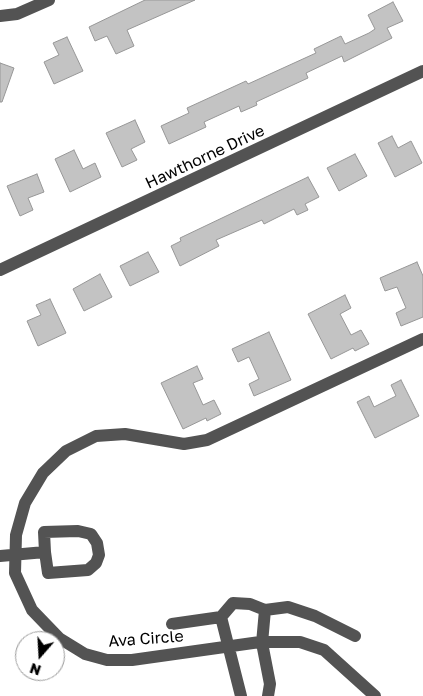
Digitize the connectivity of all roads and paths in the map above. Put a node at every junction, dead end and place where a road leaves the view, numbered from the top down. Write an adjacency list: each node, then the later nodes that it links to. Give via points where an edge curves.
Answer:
1 (49, 0): 2 (street, via 17,14)
2 (0, 16)
3 (423, 71): 4 (street, Hawthorne Drive)
4 (0, 270)
5 (423, 339): 8 (street, Ava Circle, via 207,440 184,444 125,434 96,436 66,451 43,473 25,503 16,535)
6 (45, 552): 6 (street, via 48,573 88,570 99,555 91,534 78,531 44,532); 8 (street)
7 (0, 556): 8 (street)
8 (15, 556): 14 (street, Ava Circle, via 15,573 32,610 58,638 85,654 107,660 132,660)
9 (265, 610): 10 (street, via 250,604 233,603); 12 (street, via 288,607); 13 (street)
10 (221, 616): 11 (street); 14 (street)
11 (172, 624)
12 (355, 636)
13 (262, 642): 14 (street, Ava Circle); 16 (street, via 270,684); 17 (street, Ava Circle, via 300,642 324,650)
14 (230, 647): 15 (street)
15 (240, 696)
16 (268, 696)
17 (375, 696)

